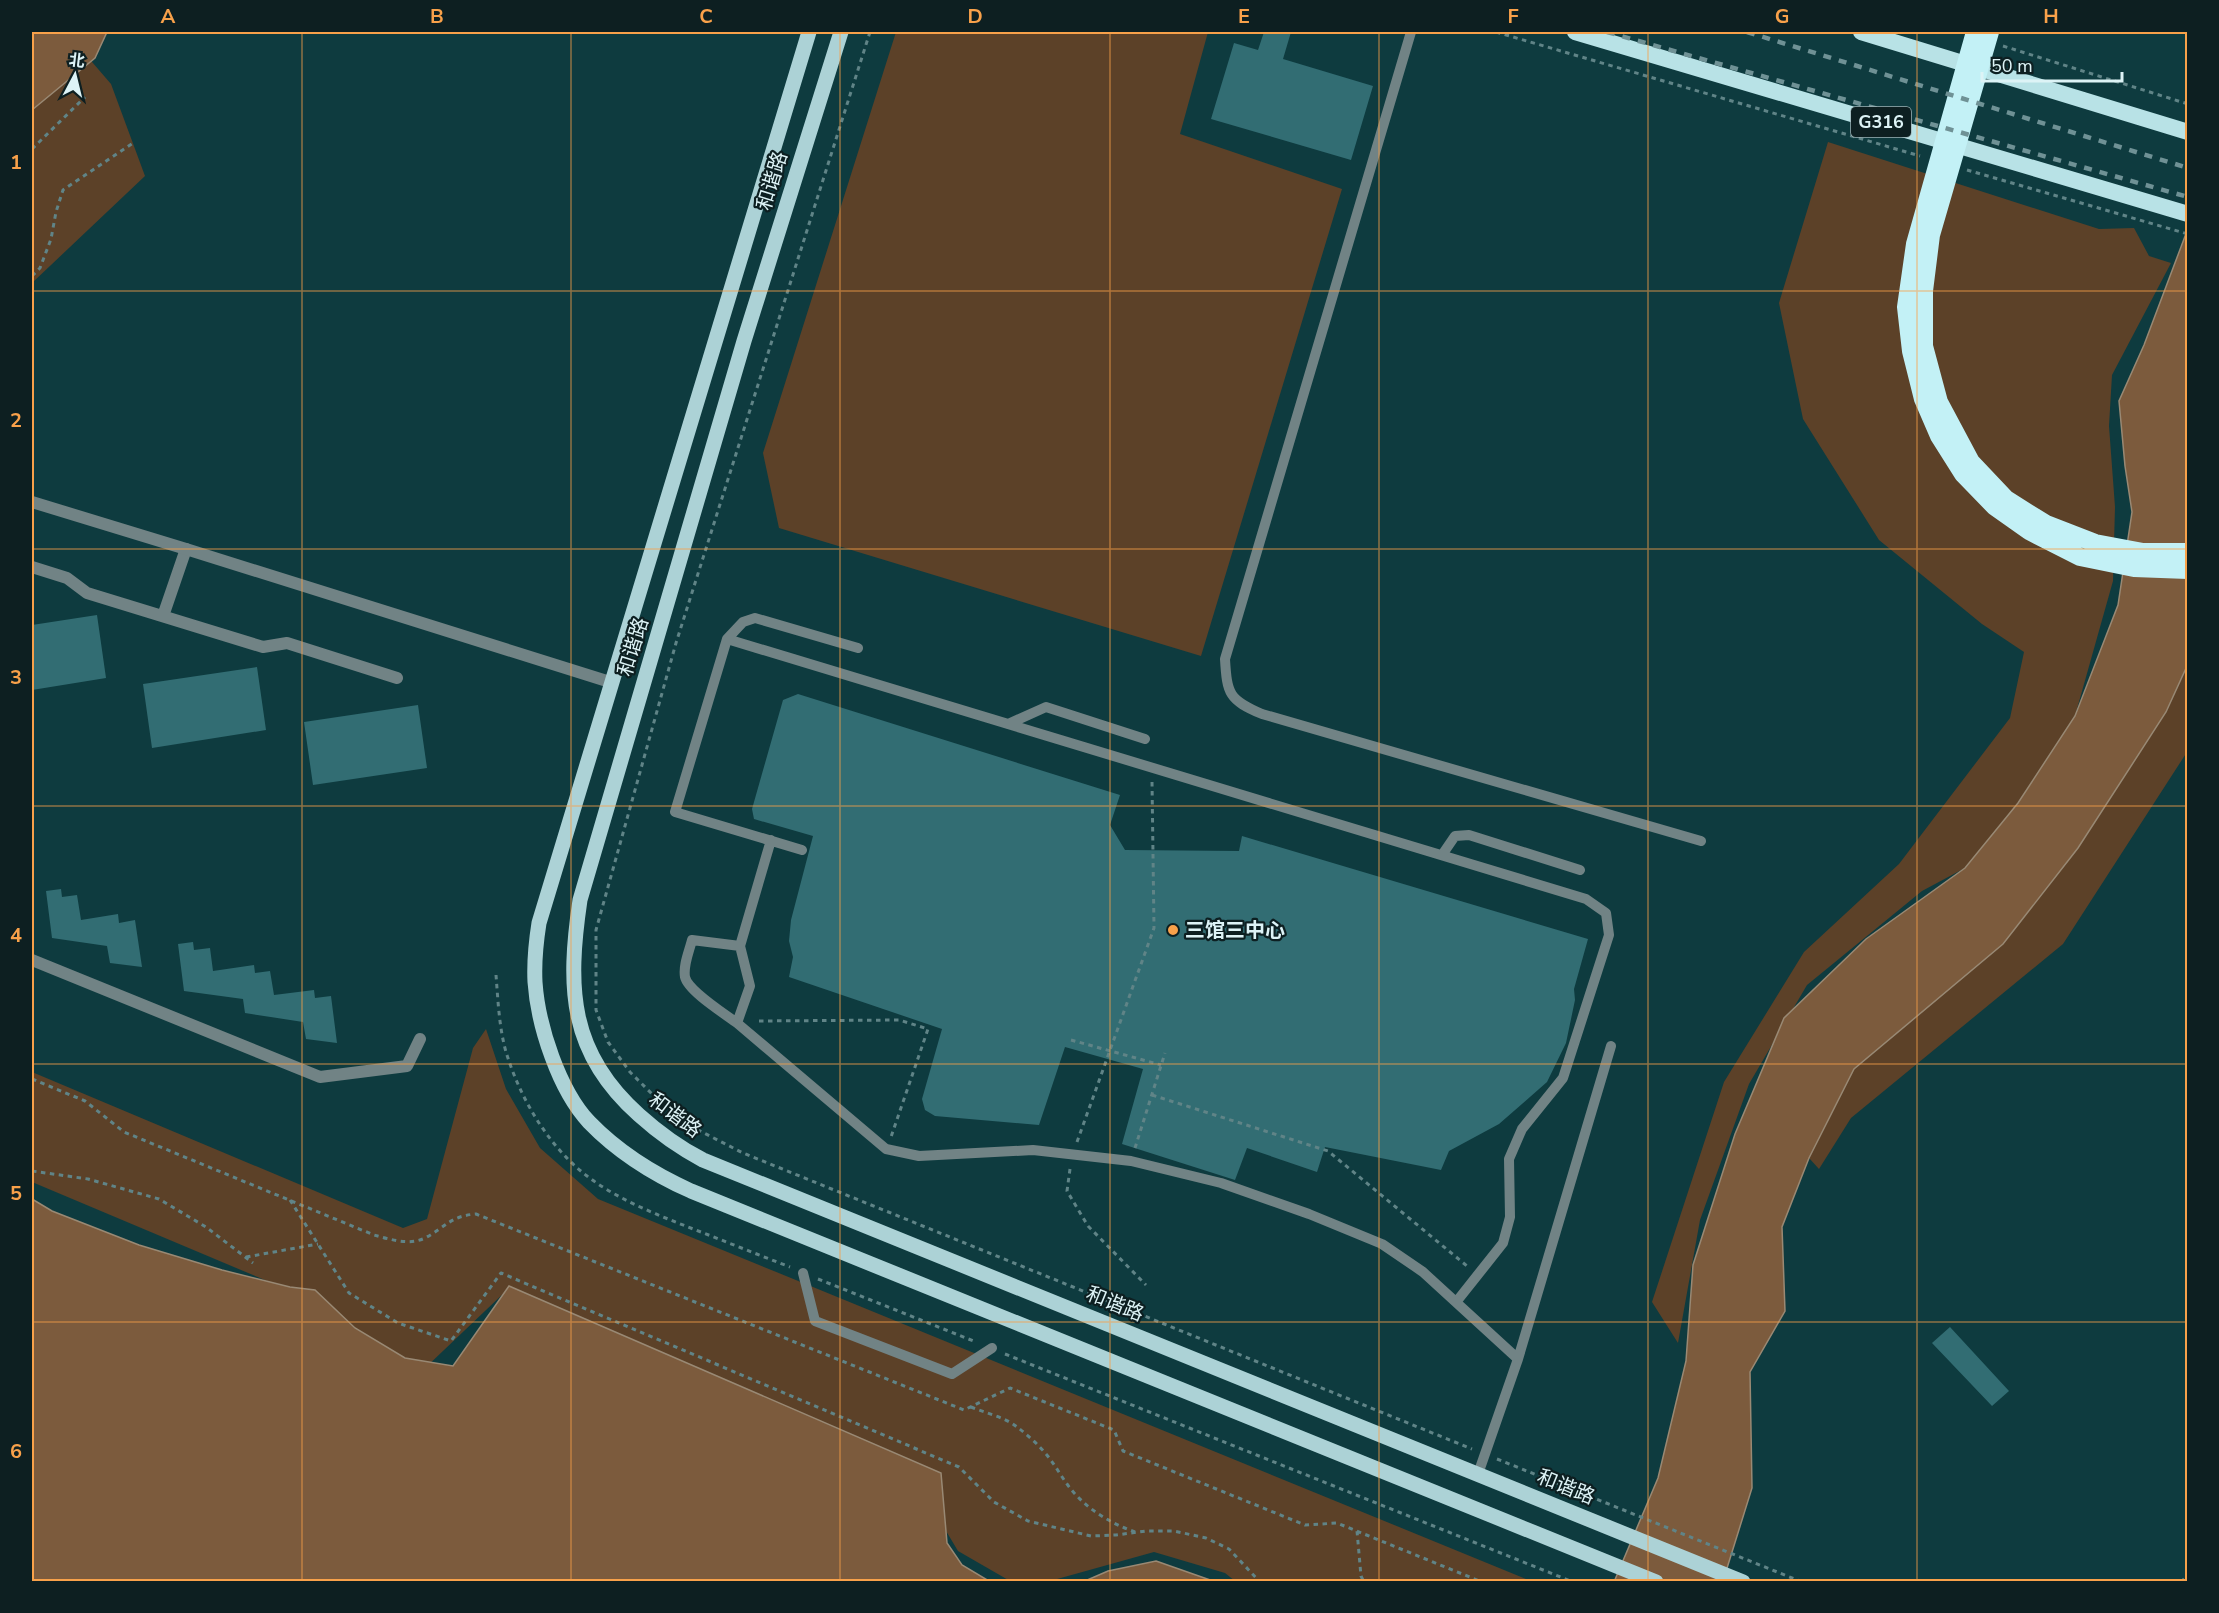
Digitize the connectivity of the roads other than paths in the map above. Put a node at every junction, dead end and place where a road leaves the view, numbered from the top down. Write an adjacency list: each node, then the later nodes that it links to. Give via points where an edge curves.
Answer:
1 (809, 32): 19 (main road, 和谐路)
2 (841, 32): 36 (main road, 和谐路, via 741,353 580,900 575,997 579,1026 589,1054 608,1084 629,1106 683,1149 704,1160)
3 (1412, 32): 23 (lane, via 1225,659 1226,681 1236,702 1262,714)
4 (1575, 32): 9 (highway, G316)
5 (1861, 32): 8 (highway)
6 (1975, 32): 14 (highway, via 1915,244 1906,307 1911,351 1923,399 1939,436 1963,474 1995,507 2030,531 2080,557 2134,568)
7 (1991, 37): 12 (highway, via 1931,234 1924,291 1924,346 1938,402 1971,462 2006,499 2046,524 2105,545 2143,552)
8 (2187, 132)
9 (2187, 214)
10 (32, 502): 11 (street)
11 (186, 549): 15 (street); 19 (street)
12 (2187, 552)
13 (32, 567): 15 (street, via 67,578 87,593)
14 (2187, 570)
15 (163, 616): 18 (street, via 262,647 287,644)
16 (727, 639): 17 (lane, via 743,622 755,618); 20 (lane); 22 (lane, via 675,812)
17 (858, 648)
18 (397, 678)
19 (610, 682): 37 (main road, 和谐路, via 539,922 535,982 546,1035 564,1086 588,1121 618,1148 658,1176 691,1191)
20 (1008, 724): 21 (lane, via 1046,707); 25 (lane)
21 (1146, 739)
22 (771, 840): 24 (lane); 27 (lane)
23 (1701, 841)
24 (802, 849)
25 (1442, 855): 26 (lane, via 1455,836 1469,835); 33 (lane, via 1586,899 1606,913 1609,935 1563,1078 1522,1130 1509,1159 1510,1217 1503,1243)
26 (1580, 870)
27 (740, 946): 29 (lane, via 750,986); 29 (lane, via 692,940 685,963 685,979 695,991)
28 (32, 960): 30 (street, via 320,1077 407,1066)
29 (738, 1023): 33 (lane, via 886,1149 919,1156 1033,1150 1131,1161 1210,1180 1382,1244)
30 (420, 1039)
31 (1611, 1046): 35 (lane)
32 (803, 1273): 34 (lane, via 815,1321 952,1374)
33 (1457, 1301): 35 (lane)
34 (992, 1348)
35 (1518, 1359): 36 (lane)
36 (1478, 1474): 38 (main road, 和谐路)
37 (1656, 1581)
38 (1743, 1581)

